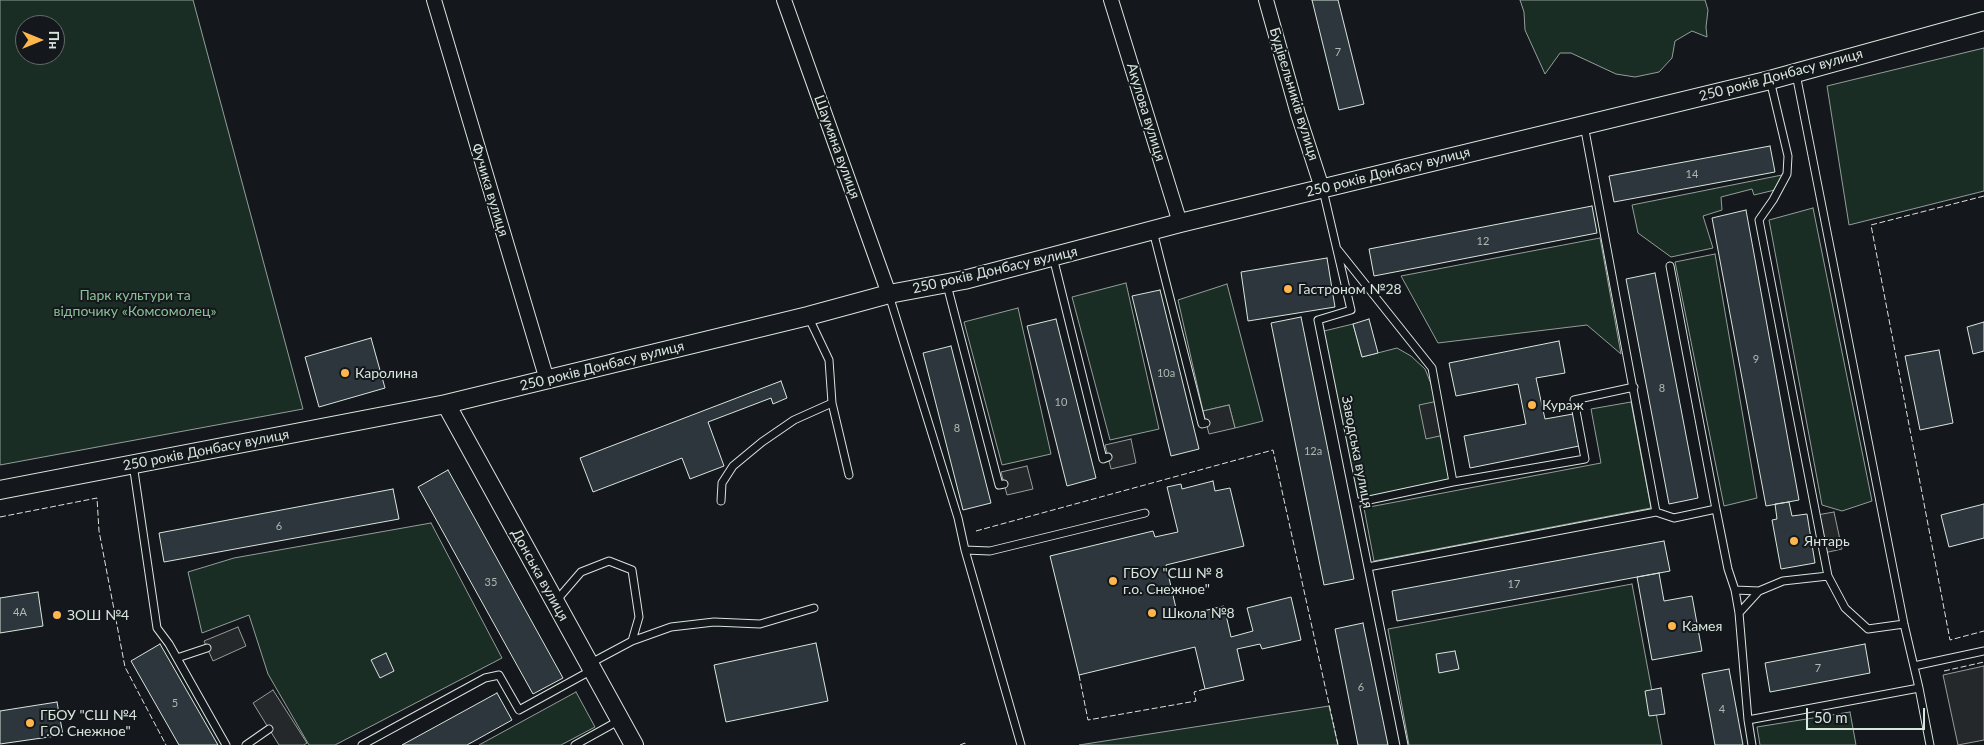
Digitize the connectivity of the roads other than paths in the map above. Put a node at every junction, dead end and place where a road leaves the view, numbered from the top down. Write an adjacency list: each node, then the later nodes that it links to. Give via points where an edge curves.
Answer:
1 (434, 0): 18 (street, Фучика вулиця)
2 (784, 0): 16 (street, Шаумяна вулиця)
3 (1111, 0): 10 (street, Акулова вулиця)
4 (1266, 0): 9 (street, Будівельників вулиця)
5 (1984, 21): 6 (street, 250 років Донбасу вулиця)
6 (1796, 72): 7 (street, 250 років Донбасу вулиця); 42 (lane)
7 (1770, 80): 8 (street, 250 років Донбасу вулиця); 36 (lane, via 1788,156 1787,174 1759,220)
8 (1584, 125): 9 (street, 250 років Донбасу вулиця); 19 (lane)
9 (1322, 188): 10 (street, 250 років Донбасу вулиця); 12 (lane, Заводська вулиця)
10 (1180, 224): 11 (street, 250 років Донбасу вулиця)
11 (1153, 230): 13 (street, 250 років Донбасу вулиця); 22 (lane, via 1202,424)
12 (1336, 248): 26 (lane, via 1432,368); 30 (lane, Заводська вулиця, via 1351,310 1318,320)
13 (1053, 257): 15 (street, 250 років Донбасу вулиця); 23 (lane, via 1103,459)
14 (1670, 266): 31 (lane)
15 (946, 284): 16 (street, 250 років Донбасу вулиця); 27 (lane, via 999,485)
16 (889, 294): 17 (street, 250 років Донбасу вулиця); 34 (lane)
17 (808, 316): 18 (street, 250 років Донбасу вулиця); 20 (lane, via 829,360)
18 (547, 380): 21 (street, 250 років Донбасу вулиця)
19 (1634, 387): 26 (lane, via 1574,400 1585,459); 32 (lane)
20 (832, 403): 25 (lane); 29 (lane, via 794,420 733,466 722,483)
21 (446, 404): 24 (street, 250 років Донбасу вулиця); 39 (street, Донська вулиця)
22 (1206, 423)
23 (1108, 458)
24 (133, 463): 28 (street, 250 років Донбасу вулиця); 46 (lane, via 157,628)
25 (849, 475)
26 (1453, 482): 30 (lane)
27 (1004, 484)
28 (0, 490)
29 (721, 501)
30 (1355, 503): 35 (lane, Заводська вулиця)
31 (1716, 509): 32 (lane, via 1674,518); 37 (lane)
32 (1656, 512): 35 (lane)
33 (1144, 513): 34 (lane, via 990,551)
34 (966, 550): 58 (lane)
35 (1368, 567): 59 (lane, Заводська вулиця)
36 (1828, 576): 38 (lane, via 1782,581); 42 (lane, via 1845,608 1868,629)
37 (1735, 590): 38 (lane); 41 (lane)
38 (1759, 591): 41 (lane)
39 (555, 602): 43 (lane, via 581,572 609,561 632,570 640,617); 48 (street, Донська вулиця)
40 (814, 608): 43 (lane, via 760,624 714,622 671,627)
41 (1739, 613): 51 (lane)
42 (1904, 624): 47 (lane)
43 (632, 641): 48 (lane)
44 (207, 648): 46 (lane)
45 (1984, 651): 47 (lane)
46 (177, 658): 53 (lane)
47 (1914, 666): 49 (lane)
48 (590, 667): 50 (street, Донська вулиця); 55 (lane, via 519,710 500,675 485,678)
49 (1919, 688): 51 (lane); 61 (lane)
50 (620, 720): 56 (lane); 57 (street, Донська вулиця)
51 (1748, 720): 60 (lane)
52 (270, 729): 54 (lane)
53 (226, 745)
54 (246, 745)
55 (362, 745)
56 (575, 745)
57 (634, 745)
58 (1021, 745)
59 (1404, 745)
60 (1752, 745)
61 (1930, 745)

